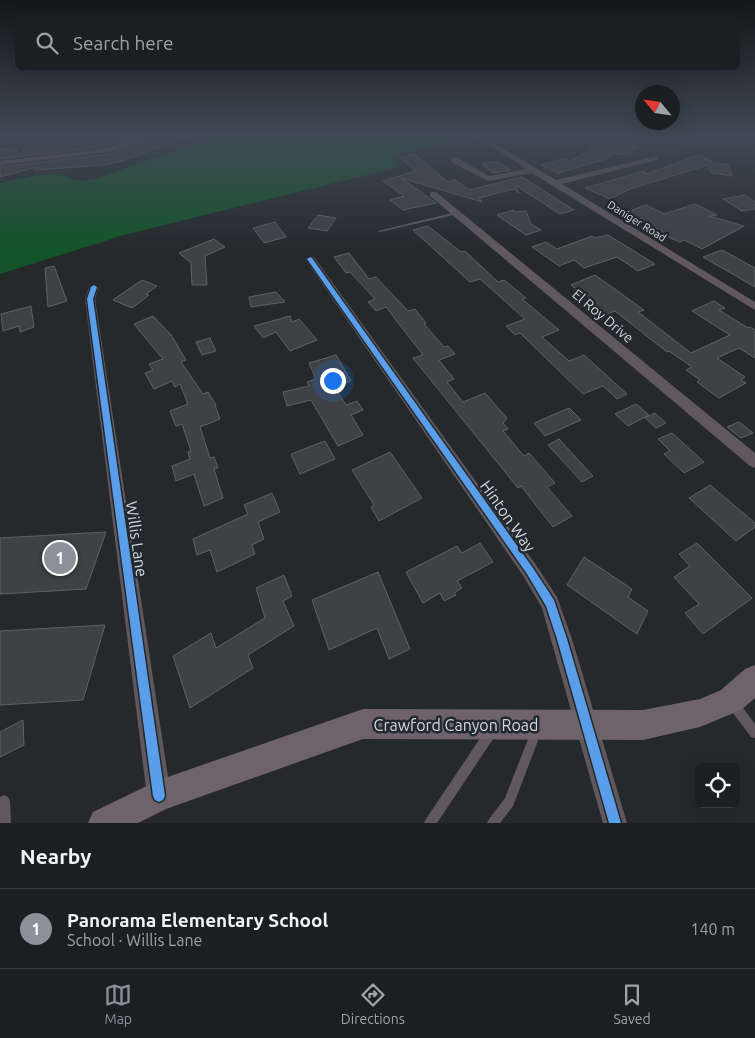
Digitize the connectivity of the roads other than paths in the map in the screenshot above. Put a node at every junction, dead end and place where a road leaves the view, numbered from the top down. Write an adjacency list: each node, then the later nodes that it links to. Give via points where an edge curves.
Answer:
1 (478, 174): 2 (street, via 488,180)
2 (513, 174)
3 (540, 174): 5 (street, Daniger Road)
4 (589, 174): 5 (street)
5 (555, 183): 11 (street, Daniger Road)
6 (433, 194): 7 (street, El Roy Drive)
7 (456, 213): 8 (lane); 12 (street, El Roy Drive)
8 (380, 231)
9 (310, 259): 17 (street, Hinton Way, via 550,604)
10 (94, 287): 19 (street, Willis Lane, via 90,299)
11 (755, 307)
12 (755, 462)
13 (755, 679): 14 (main road, Crawford Canyon Road)
14 (731, 700): 17 (main road, Crawford Canyon Road, via 700,713 643,725); 18 (lane)
15 (496, 725): 16 (main road, Crawford Canyon Road); 19 (main road, Crawford Canyon Road, via 364,724); 23 (lane)
16 (539, 725): 17 (main road, Crawford Canyon Road); 24 (lane, via 509,802)
17 (589, 726): 25 (street, Hinton Way)
18 (755, 733)
19 (160, 796): 22 (main road, Crawford Canyon Road)
20 (0, 803): 21 (lane, via 4,801)
21 (5, 823)
22 (104, 823)
23 (430, 823)
24 (493, 823)
25 (615, 823)

